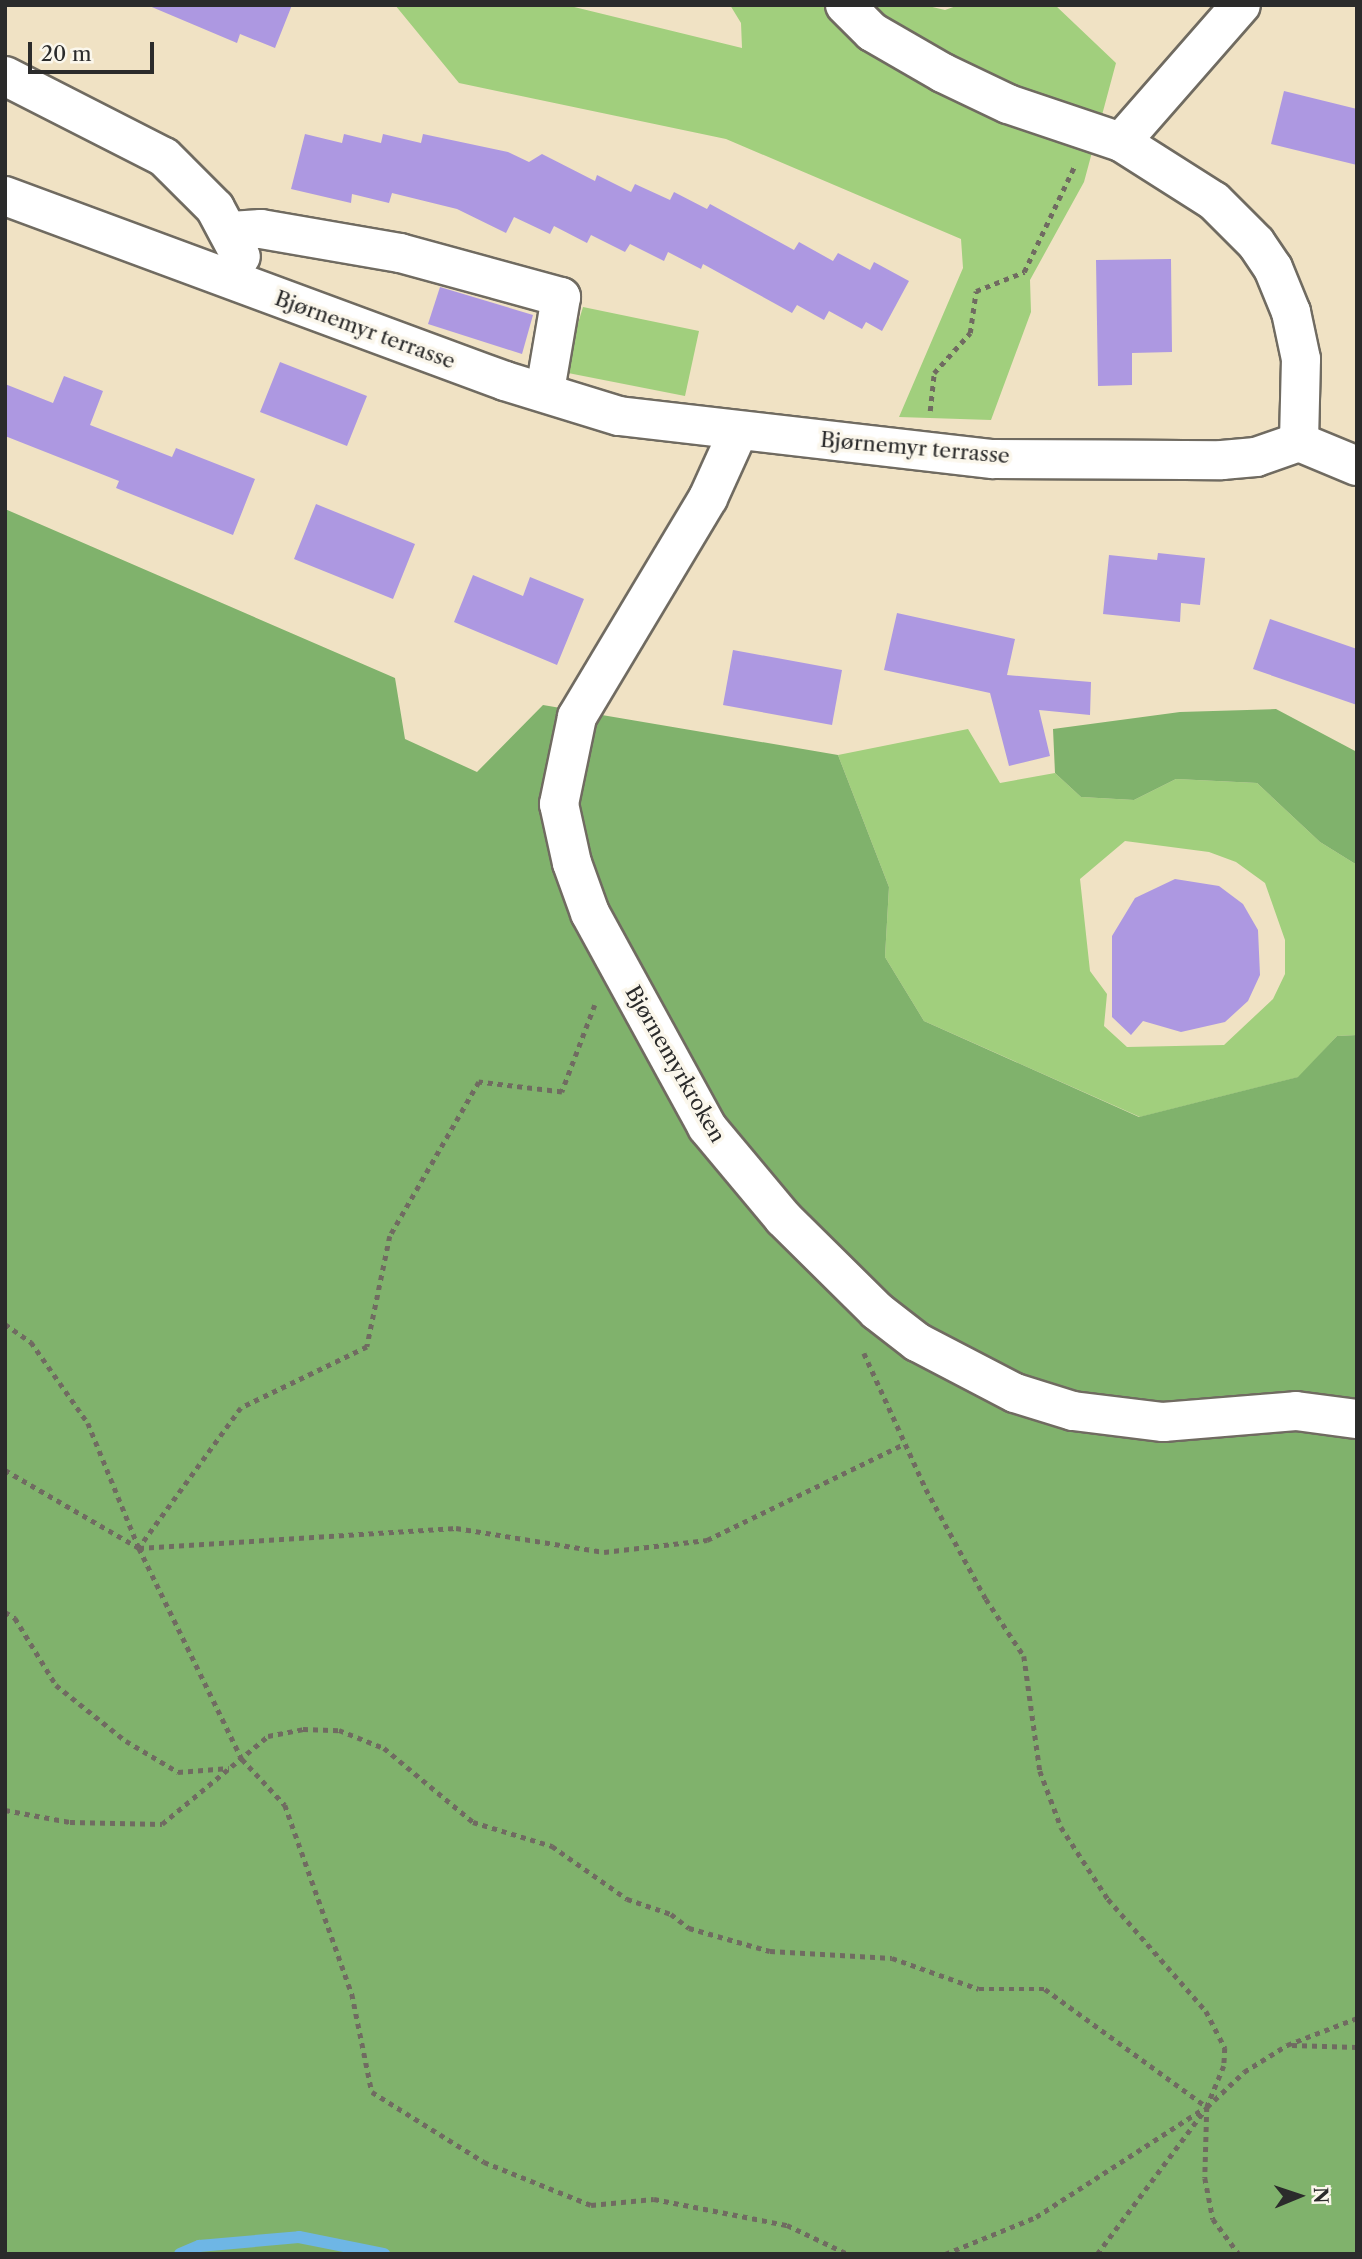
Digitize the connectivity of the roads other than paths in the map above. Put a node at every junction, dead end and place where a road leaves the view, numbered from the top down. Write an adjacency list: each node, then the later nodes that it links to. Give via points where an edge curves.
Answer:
1 (845, 5): 4 (street, via 872,32 943,73)
2 (1241, 5): 4 (street)
3 (5, 76): 6 (street, via 164,157 215,208)
4 (1105, 139): 10 (street, via 1214,201 1256,243 1273,268 1291,312 1301,359)
5 (5, 196): 7 (street, Bjørnemyr terrasse)
6 (231, 232): 7 (street, via 240,257); 8 (street, via 261,229 400,253 561,297)
7 (238, 283): 8 (street, Bjørnemyr terrasse, via 505,381)
8 (545, 391): 9 (street, Bjørnemyr terrasse, via 619,416)
9 (737, 432): 10 (street, Bjørnemyr terrasse, via 993,459 1222,460 1256,457); 12 (street, Bjørnemyrkroken, via 708,498 570,736 561,816 576,875 612,959 707,1127 836,1273 917,1342 1015,1393 1073,1411 1163,1422 1296,1411)
10 (1299, 442): 11 (street)
11 (1357, 466)
12 (1357, 1419)

